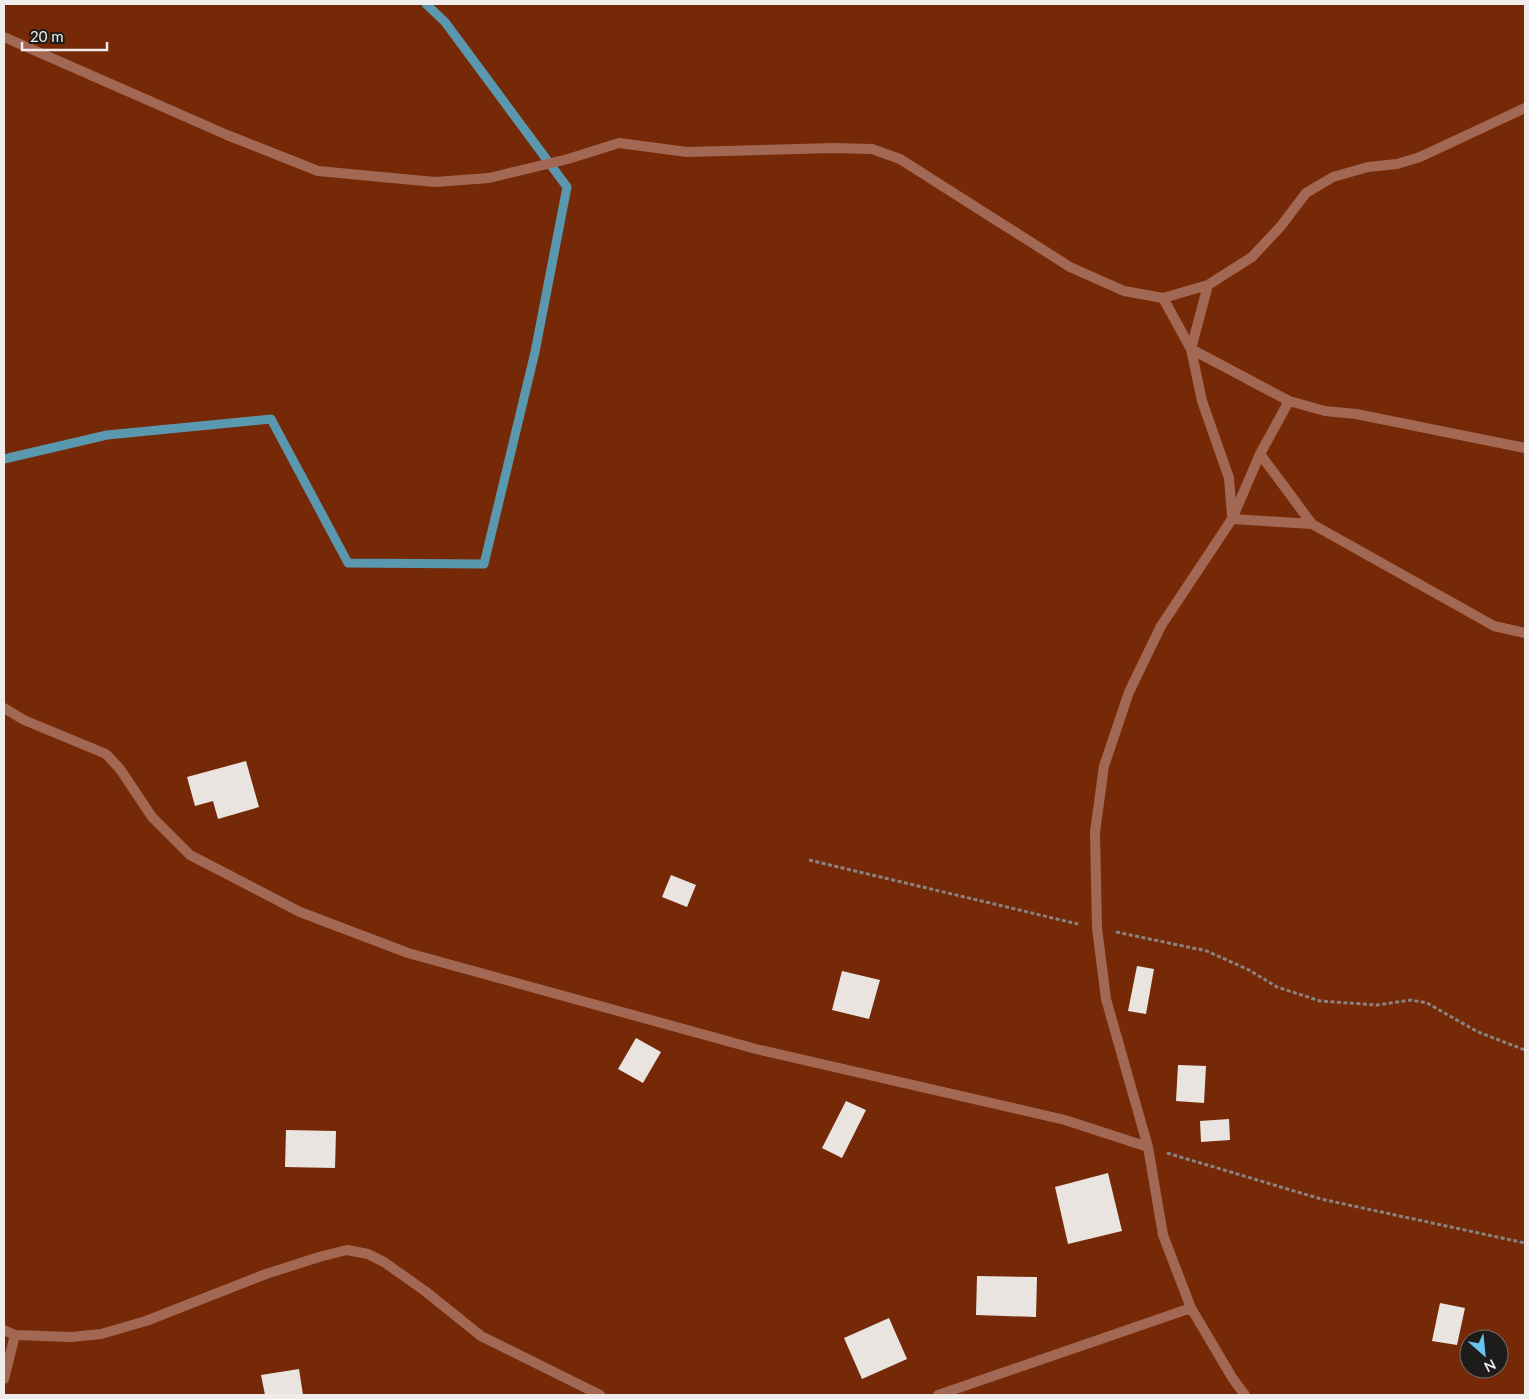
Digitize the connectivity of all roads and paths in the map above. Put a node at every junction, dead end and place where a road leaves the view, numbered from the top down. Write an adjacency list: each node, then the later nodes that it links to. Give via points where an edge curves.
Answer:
1 (4, 38): 4 (street, via 318,171 435,182 489,178 619,143 687,152 872,149 900,159 1070,267 1124,291)
2 (1525, 108): 3 (street, via 1420,157 1397,164 1368,166 1332,177 1306,194 1252,257)
3 (1208, 285): 4 (street); 5 (street)
4 (1163, 298): 5 (street)
5 (1191, 349): 6 (street); 9 (street, via 1202,401 1229,478)
6 (1288, 401): 7 (street, via 1325,411 1356,414); 8 (street)
7 (1525, 448)
8 (1260, 454): 9 (street); 10 (street)
9 (1232, 519): 10 (street); 14 (street, via 1161,626 1129,692 1104,766 1094,832)
10 (1312, 524): 11 (street, via 1494,626)
11 (1525, 633)
12 (4, 708): 16 (street, via 24,720 106,754 120,768 152,817 190,855 300,912 408,954 756,1049 1065,1120)
13 (809, 860): 14 (path)
14 (1097, 928): 15 (path, via 1207,950 1277,987 1320,1000 1377,1005 1411,1000 1427,1003 1478,1032); 16 (street, via 1106,998)
15 (1525, 1050)
16 (1148, 1147): 17 (path, via 1321,1199); 18 (street, via 1163,1235)
17 (1525, 1244)
18 (1191, 1308): 23 (street); 24 (street)
19 (4, 1330): 20 (street)
20 (15, 1335): 21 (street); 22 (street, via 71,1337 101,1334 275,1271 347,1250 368,1254 384,1262 425,1290 481,1336)
21 (4, 1379)
22 (600, 1395)
23 (938, 1395)
24 (1245, 1395)

